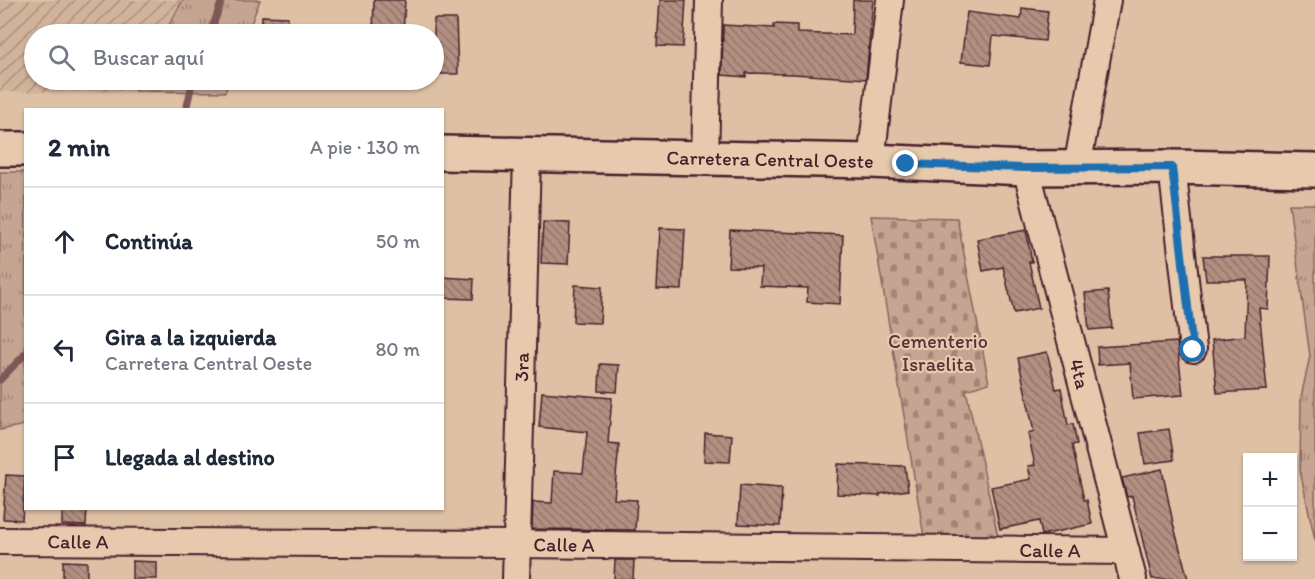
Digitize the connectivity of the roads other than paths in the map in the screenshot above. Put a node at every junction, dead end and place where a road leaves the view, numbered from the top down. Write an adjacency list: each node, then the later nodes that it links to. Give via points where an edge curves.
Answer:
1 (709, 0): 8 (street)
2 (890, 0): 9 (street)
3 (1107, 0): 12 (street)
4 (0, 149): 5 (main road)
5 (24, 149)
6 (444, 153): 7 (main road, Carretera Central Oeste)
7 (526, 155): 8 (main road, Carretera Central Oeste); 16 (street, 3ra)
8 (705, 159): 9 (main road, Carretera Central Oeste)
9 (871, 161): 11 (main road, Carretera Central Oeste)
10 (1172, 167): 12 (main road, Carretera Central Oeste); 13 (main road, Carretera Central Oeste); 14 (street)
11 (1026, 168): 12 (main road, Carretera Central Oeste); 17 (street, 4ta)
12 (1077, 168)
13 (1315, 170)
14 (1193, 350)
15 (0, 541): 16 (street, Calle A)
16 (517, 544): 17 (street, Calle A); 18 (street, 3ra)
17 (1126, 551): 19 (street, 4ta)
18 (516, 579)
19 (1133, 579)

